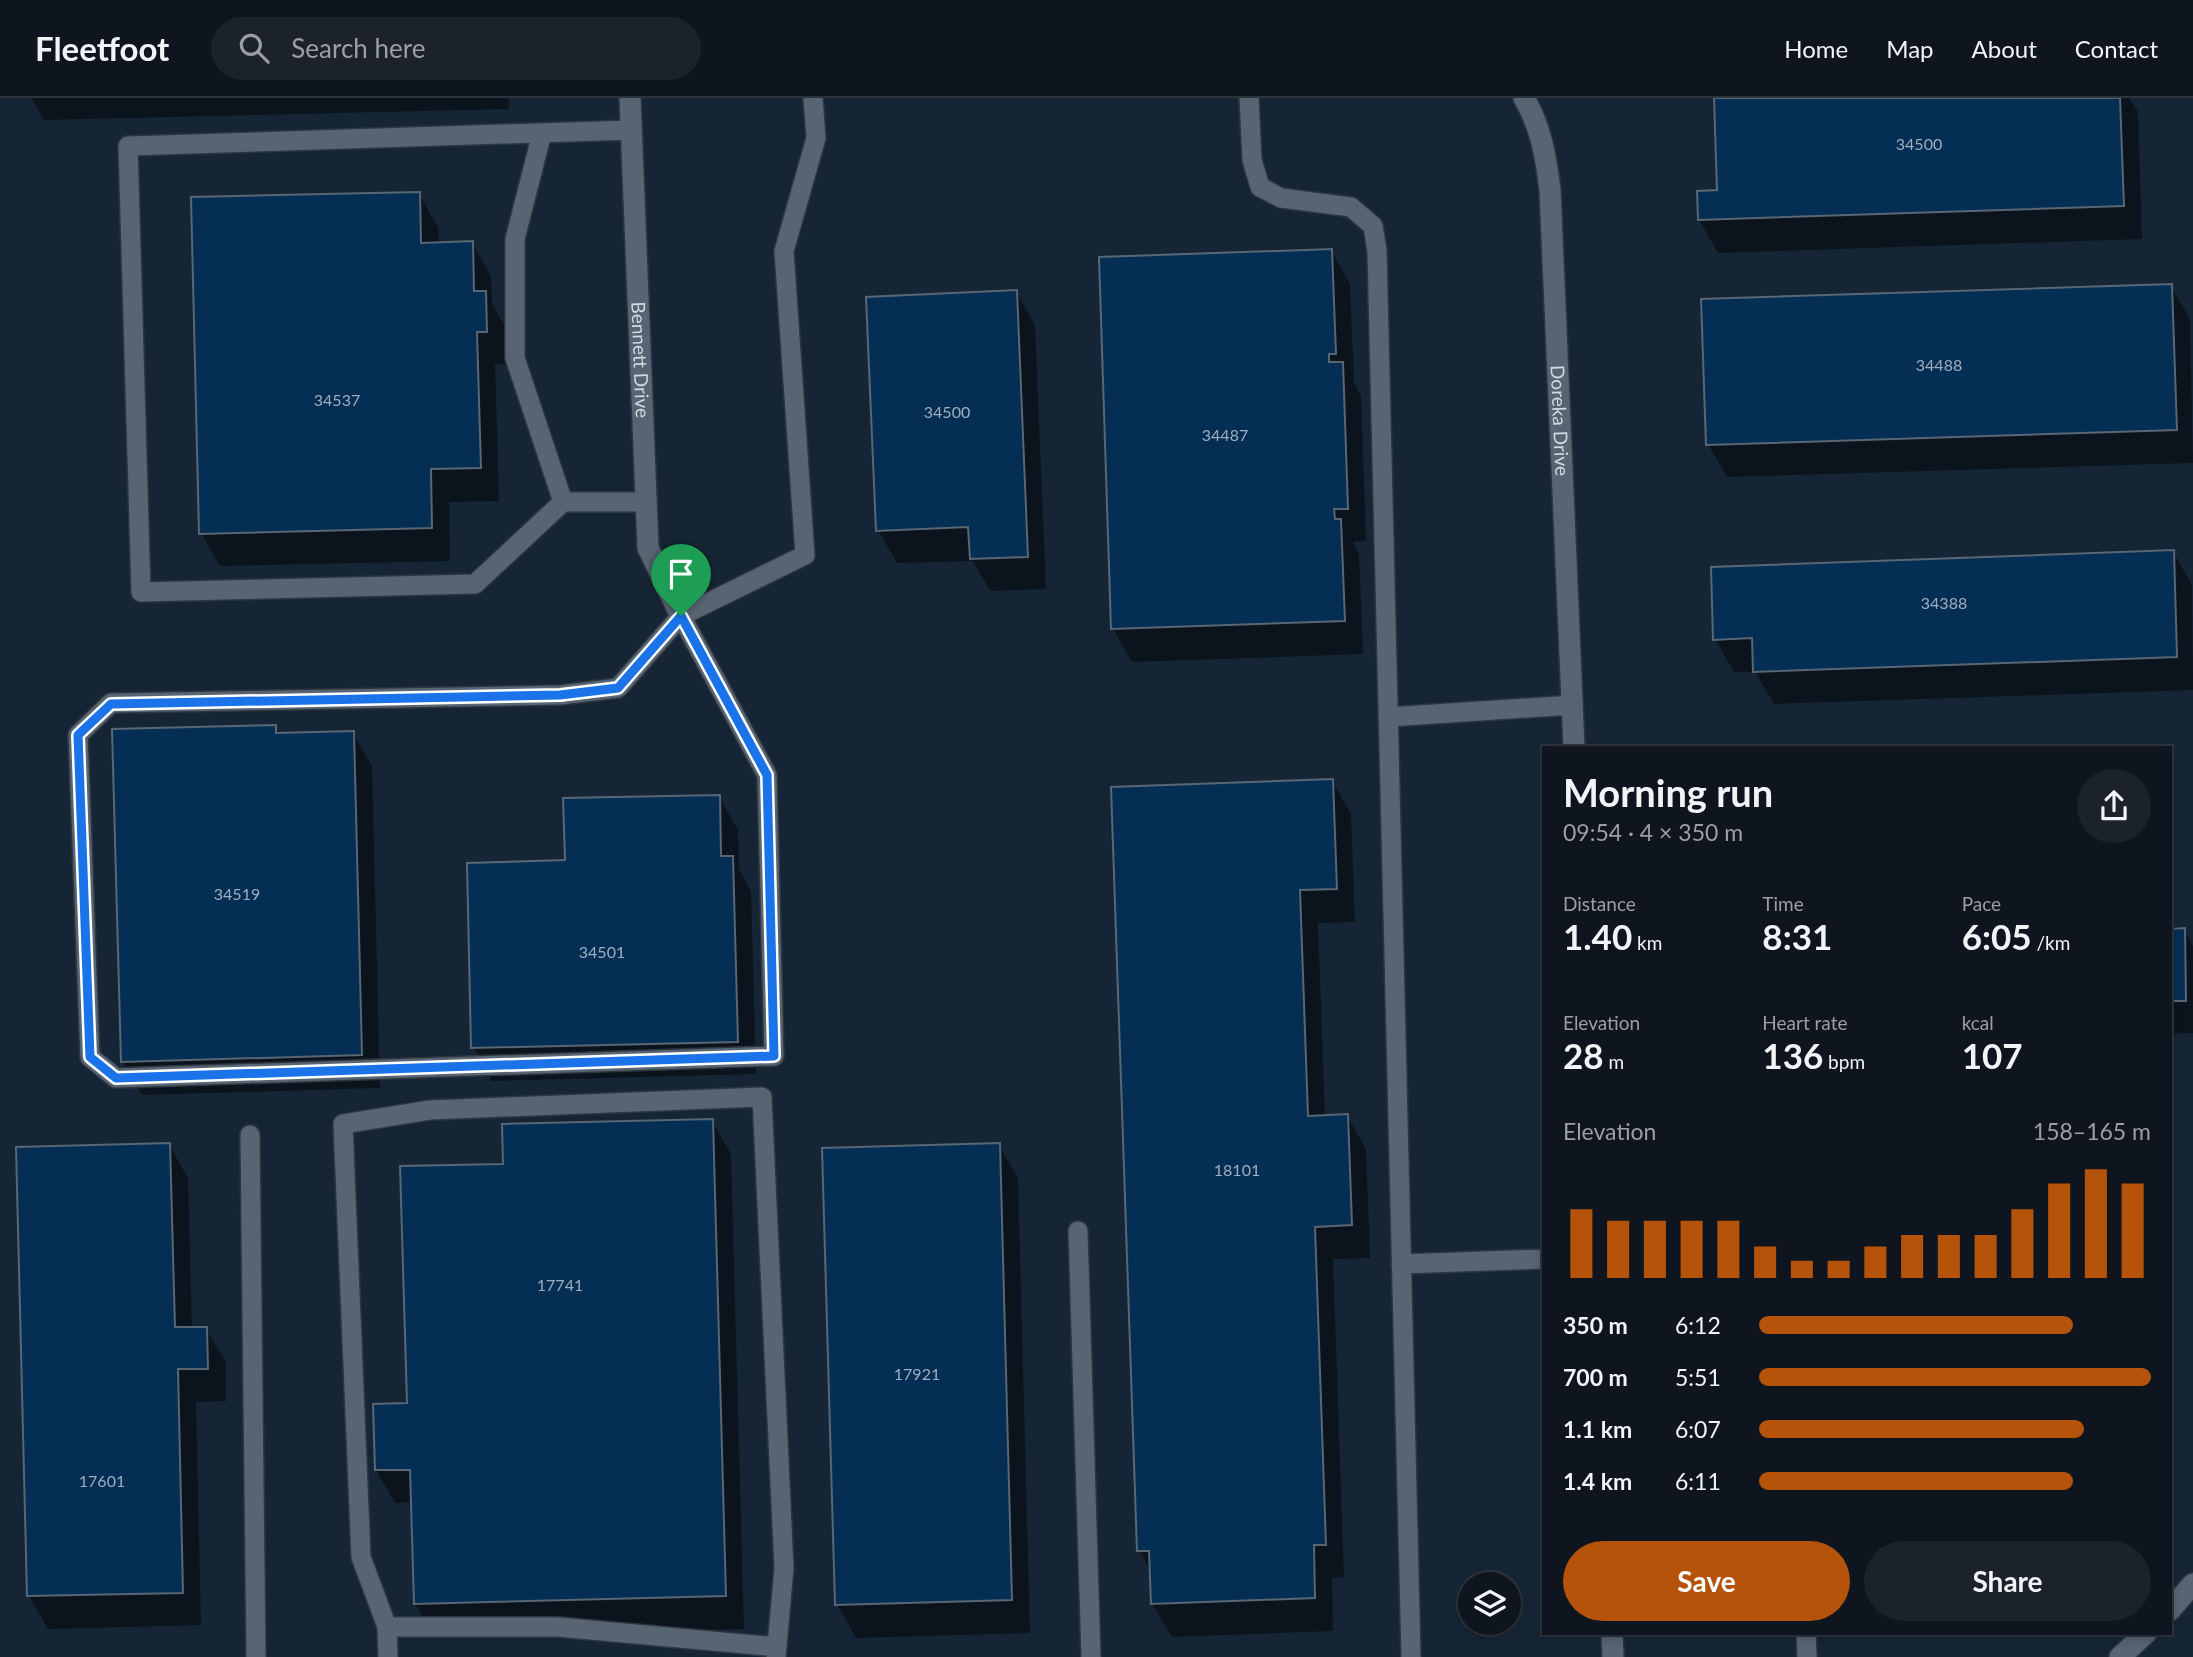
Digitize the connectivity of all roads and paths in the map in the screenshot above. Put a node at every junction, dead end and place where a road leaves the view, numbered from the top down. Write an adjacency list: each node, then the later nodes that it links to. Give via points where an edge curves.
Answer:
1 (629, 98): 5 (street, Bennett Drive)
2 (813, 98): 9 (lane, via 816,138 784,251 805,555)
3 (1249, 98): 11 (lane, via 1252,160 1260,187 1281,198 1351,207 1373,226)
4 (1524, 98): 10 (street, Doreka Drive, via 1544,144 1550,190)
5 (631, 130): 6 (lane); 8 (street, Bennett Drive)
6 (542, 133): 7 (lane, via 515,239 515,358); 7 (lane, via 128,146 141,592 475,584)
7 (563, 502): 8 (lane)
8 (646, 502): 9 (street, Bennett Drive, via 648,548)
9 (681, 616): 9 (lane, via 618,688 560,695 111,704 78,735 90,1057 116,1078 774,1056 767,775)
10 (1573, 705): 11 (lane); 12 (street, Doreka Drive)
11 (1388, 717): 16 (lane)
12 (1574, 746)
13 (250, 1135): 24 (lane)
14 (1078, 1231): 26 (lane)
15 (1542, 1259): 16 (lane)
16 (1401, 1264): 27 (lane)
17 (2193, 1584): 18 (street)
18 (2172, 1608)
19 (387, 1627): 23 (lane, via 558,1627); 23 (lane, via 360,1557 342,1124 430,1110 762,1097 784,1568); 25 (lane)
20 (1612, 1635): 28 (street)
21 (1805, 1635): 29 (lane)
22 (2144, 1635): 30 (street)
23 (776, 1652)
24 (256, 1657)
25 (388, 1657)
26 (1091, 1657)
27 (1411, 1657)
28 (1614, 1657)
29 (1807, 1657)
30 (2120, 1657)

